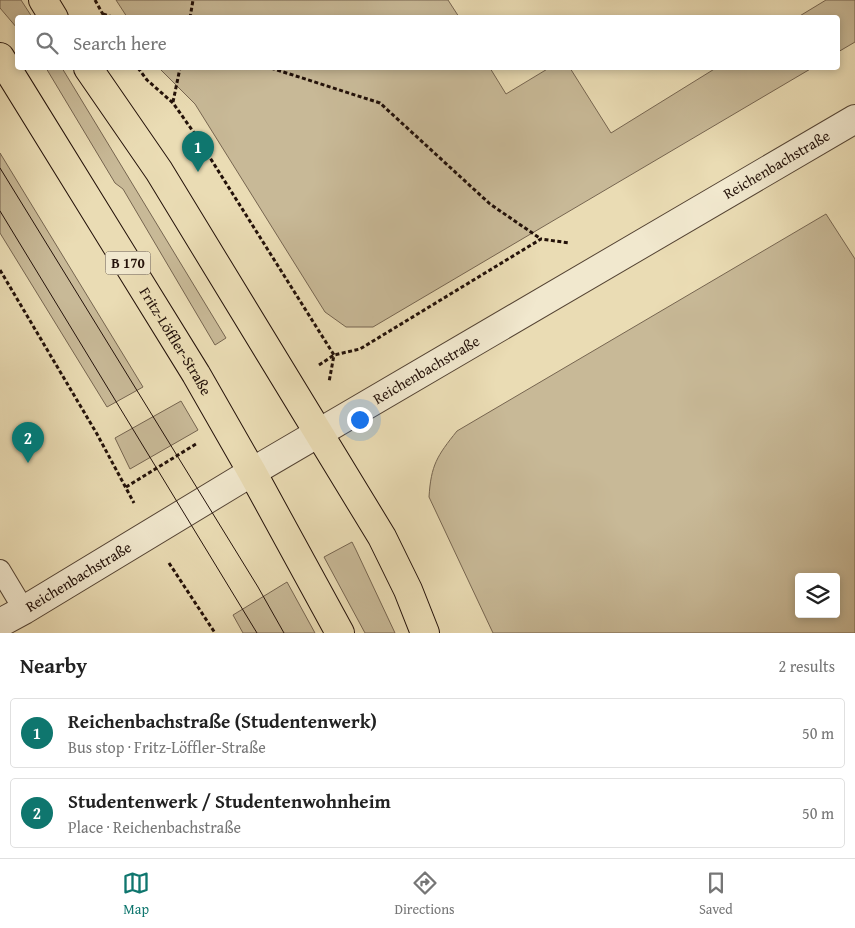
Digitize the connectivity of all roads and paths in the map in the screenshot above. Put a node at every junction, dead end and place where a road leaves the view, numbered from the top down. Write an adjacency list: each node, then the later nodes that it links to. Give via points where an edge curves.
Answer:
1 (42, 0): 5 (main road)
2 (95, 0): 4 (path)
3 (192, 0): 7 (path)
4 (103, 13): 6 (path)
5 (52, 15)
6 (108, 15)
7 (190, 15)
8 (0, 57): 19 (main road, Fritz-Löffler-Straße / B 170, via 196,374)
9 (89, 70): 18 (main road, via 159,171)
10 (140, 70): 13 (path)
11 (180, 70): 13 (path)
12 (278, 70): 15 (path, via 380,103 490,204)
13 (173, 103): 15 (path, via 198,137 334,355 360,349)
14 (855, 119): 18 (street, Reichenbachstraße)
15 (541, 239): 16 (path)
16 (570, 243)
17 (0, 270): 20 (path, via 97,434)
18 (320, 433): 19 (street, Reichenbachstraße); 26 (main road, via 382,537)
19 (252, 472): 20 (street, Reichenbachstraße); 25 (main road, Fritz-Löffler-Straße / B 170)
20 (151, 534): 22 (street, Reichenbachstraße); 24 (path)
21 (0, 570): 22 (lane)
22 (24, 610): 23 (street, Reichenbachstraße)
23 (0, 623)
24 (215, 633)
25 (340, 633)
26 (426, 633)

